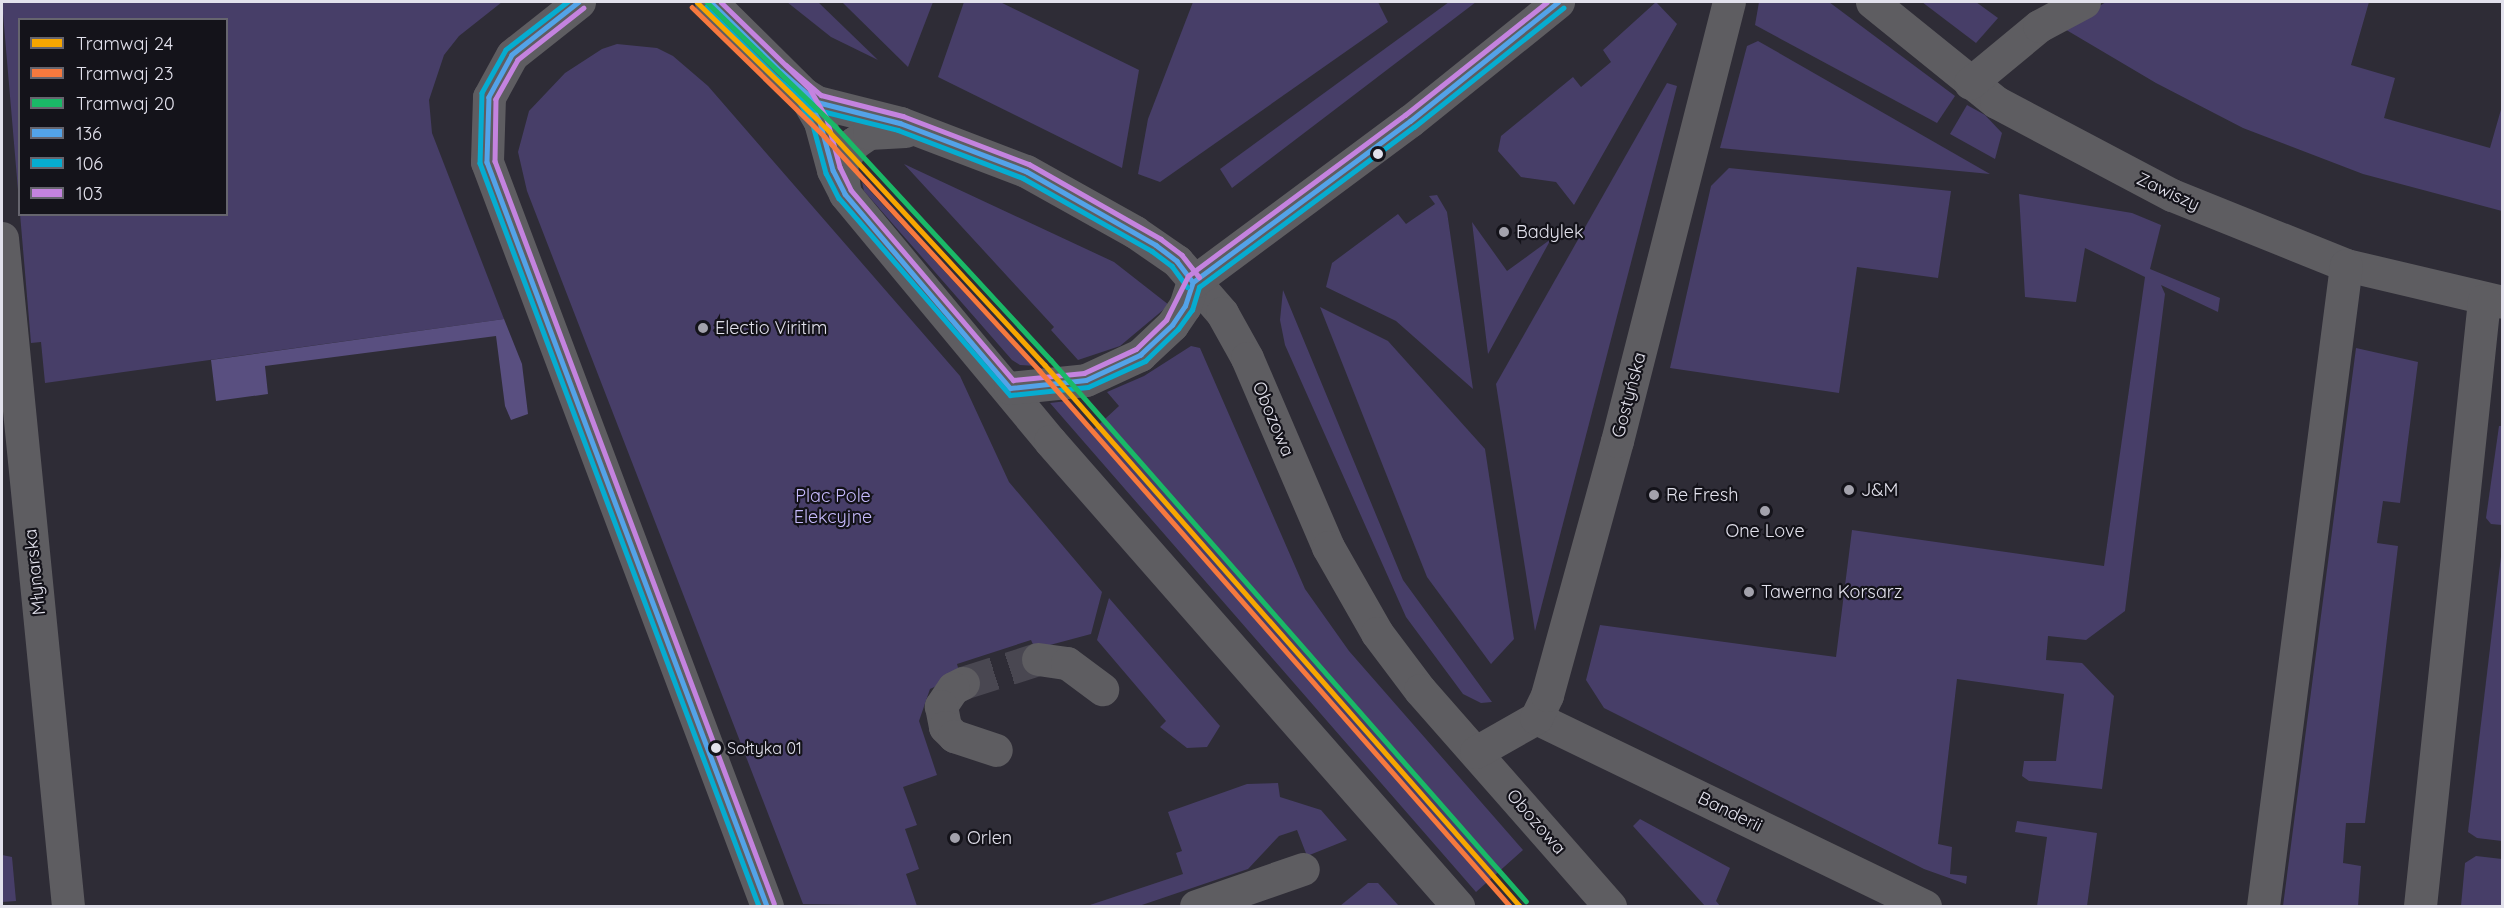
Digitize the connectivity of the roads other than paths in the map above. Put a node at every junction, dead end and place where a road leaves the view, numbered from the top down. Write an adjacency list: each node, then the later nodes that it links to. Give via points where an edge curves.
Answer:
1 (579, 2): 24 (street, via 512,55 489,97 487,162)
2 (711, 2): 8 (street, Obozowa)
3 (1558, 2): 13 (street, via 1410,121)
4 (1729, 2): 19 (street, Gostyńska, via 1617,441 1554,673)
5 (1872, 2): 7 (street, Zawiszy)
6 (2084, 2): 7 (street, via 2039,26)
7 (1970, 83): 12 (street, Zawiszy, via 2026,121 2172,195)
8 (804, 94): 9 (street, Obozowa, via 817,102); 10 (street, Obozowa, via 820,122 832,170)
9 (925, 132): 10 (street, via 869,133 854,143 841,163); 13 (street, Obozowa, via 1026,171 1079,200 1156,245 1177,261)
10 (845, 194): 15 (street, Obozowa)
11 (2, 238): 23 (street, Młynarska)
12 (2346, 265): 14 (street, Zawiszy); 29 (street)
13 (1193, 282): 15 (street, via 1185,306 1172,325 1140,355 1086,380); 21 (street, Obozowa, via 1222,313 1247,358 1310,508 1352,593 1420,690)
14 (2493, 301): 30 (street)
15 (1010, 388): 26 (street, Obozowa, via 1057,449)
16 (1038, 659): 18 (street, via 1067,663)
17 (963, 683): 20 (street, via 953,688 941,706 945,727 954,736)
18 (1102, 689)
19 (1536, 718): 21 (street); 28 (street, Banderii)
20 (996, 750)
21 (1476, 752): 27 (street, Obozowa)
22 (1303, 869): 25 (street)
23 (68, 906)
24 (767, 906)
25 (1196, 906)
26 (1458, 906)
27 (1610, 906)
28 (1925, 906)
29 (2263, 906)
30 (2420, 906)

